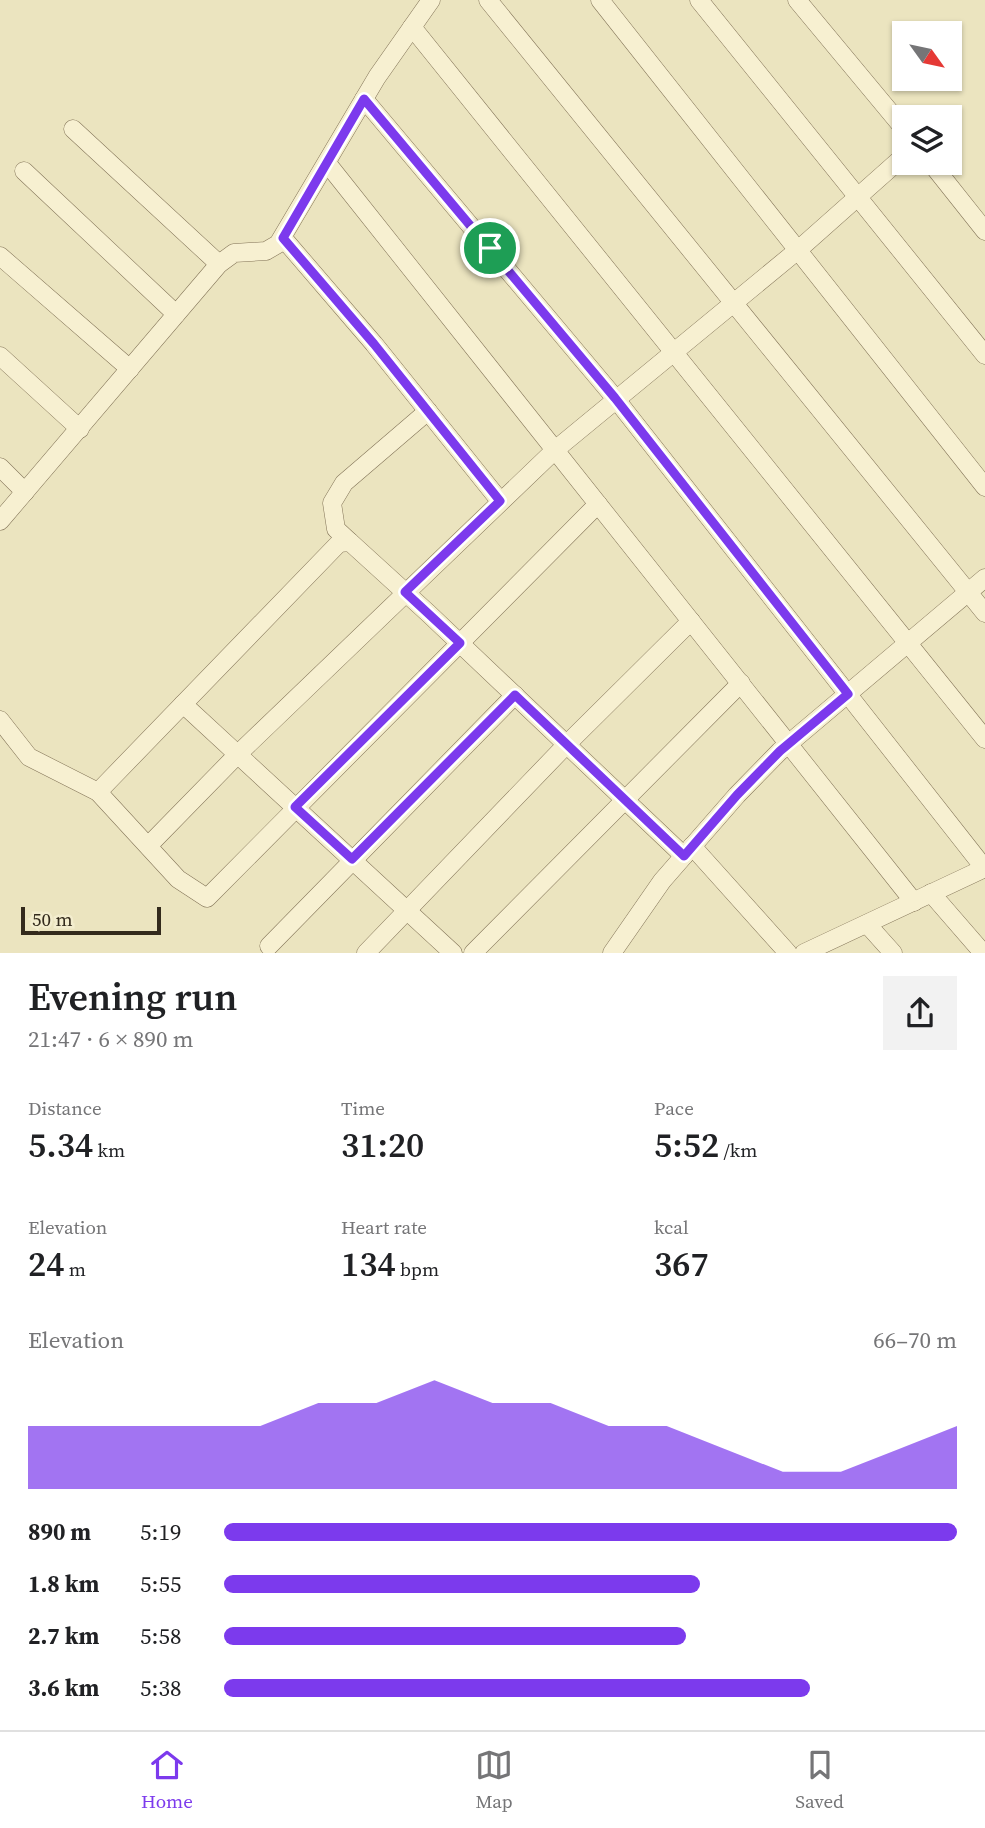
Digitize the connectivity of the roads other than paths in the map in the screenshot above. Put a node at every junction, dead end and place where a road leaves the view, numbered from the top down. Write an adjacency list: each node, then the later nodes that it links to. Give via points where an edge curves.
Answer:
1 (431, 0): 6 (street)
2 (488, 0): 20 (street)
3 (600, 0): 17 (street)
4 (699, 0): 14 (street)
5 (797, 0): 8 (street)
6 (412, 27): 7 (street); 22 (street)
7 (364, 99): 10 (street); 26 (street)
8 (892, 114)
9 (73, 129): 19 (street)
10 (327, 163): 16 (street); 29 (street)
11 (892, 166): 14 (street)
12 (24, 171): 21 (street)
13 (941, 175): 15 (street)
14 (858, 196): 17 (street); 23 (street)
15 (985, 231)
16 (283, 238): 19 (street, via 273,249 234,253); 27 (street)
17 (797, 250): 20 (street); 31 (street)
18 (0, 256): 25 (street)
19 (219, 264): 21 (street)
20 (734, 302): 22 (street); 39 (street)
21 (176, 314): 25 (street)
22 (674, 354): 26 (street); 43 (street)
23 (985, 355)
24 (0, 356): 28 (street)
25 (130, 369): 28 (street)
26 (615, 398): 29 (street); 45 (street)
27 (428, 411): 33 (street); 36 (street, via 345,483 332,503 336,529)
28 (80, 429): 32 (street)
29 (555, 450): 33 (street); 34 (street)
30 (0, 467): 32 (street)
31 (985, 487)
32 (25, 492): 35 (street)
33 (500, 501): 38 (street)
34 (598, 504): 41 (street); 42 (street)
35 (0, 521)
36 (350, 542): 38 (street); 47 (street, via 339,543)
37 (985, 579): 39 (street)
38 (405, 592): 42 (street); 52 (street)
39 (970, 592): 40 (street); 43 (street)
40 (985, 613)
41 (691, 621): 44 (street); 51 (street)
42 (460, 643): 46 (street); 55 (street)
43 (908, 643): 45 (street); 49 (street)
44 (741, 683): 50 (street); 54 (street)
45 (848, 694): 50 (street); 59 (street)
46 (515, 695): 51 (street); 58 (street)
47 (183, 704): 52 (street); 53 (street)
48 (0, 720): 53 (street, via 29,757)
49 (985, 739)
50 (790, 743): 57 (street); 61 (street)
51 (566, 744): 54 (street); 62 (street)
52 (238, 754): 55 (street); 56 (street)
53 (98, 792): 55 (street, via 178,879 207,898)
54 (625, 800): 57 (street); 67 (street)
55 (295, 807): 58 (street)
56 (152, 842)
57 (688, 851): 68 (street); 69 (street)
58 (352, 859): 62 (street); 64 (street)
59 (985, 868): 60 (street)
60 (931, 893): 61 (street); 72 (street)
61 (914, 902): 63 (street)
62 (407, 911): 65 (street); 66 (street)
63 (867, 924): 70 (street); 71 (street)
64 (269, 946)
65 (366, 953)
66 (453, 953)
67 (473, 953)
68 (612, 953)
69 (788, 953)
70 (804, 953)
71 (893, 953)
72 (983, 953)

